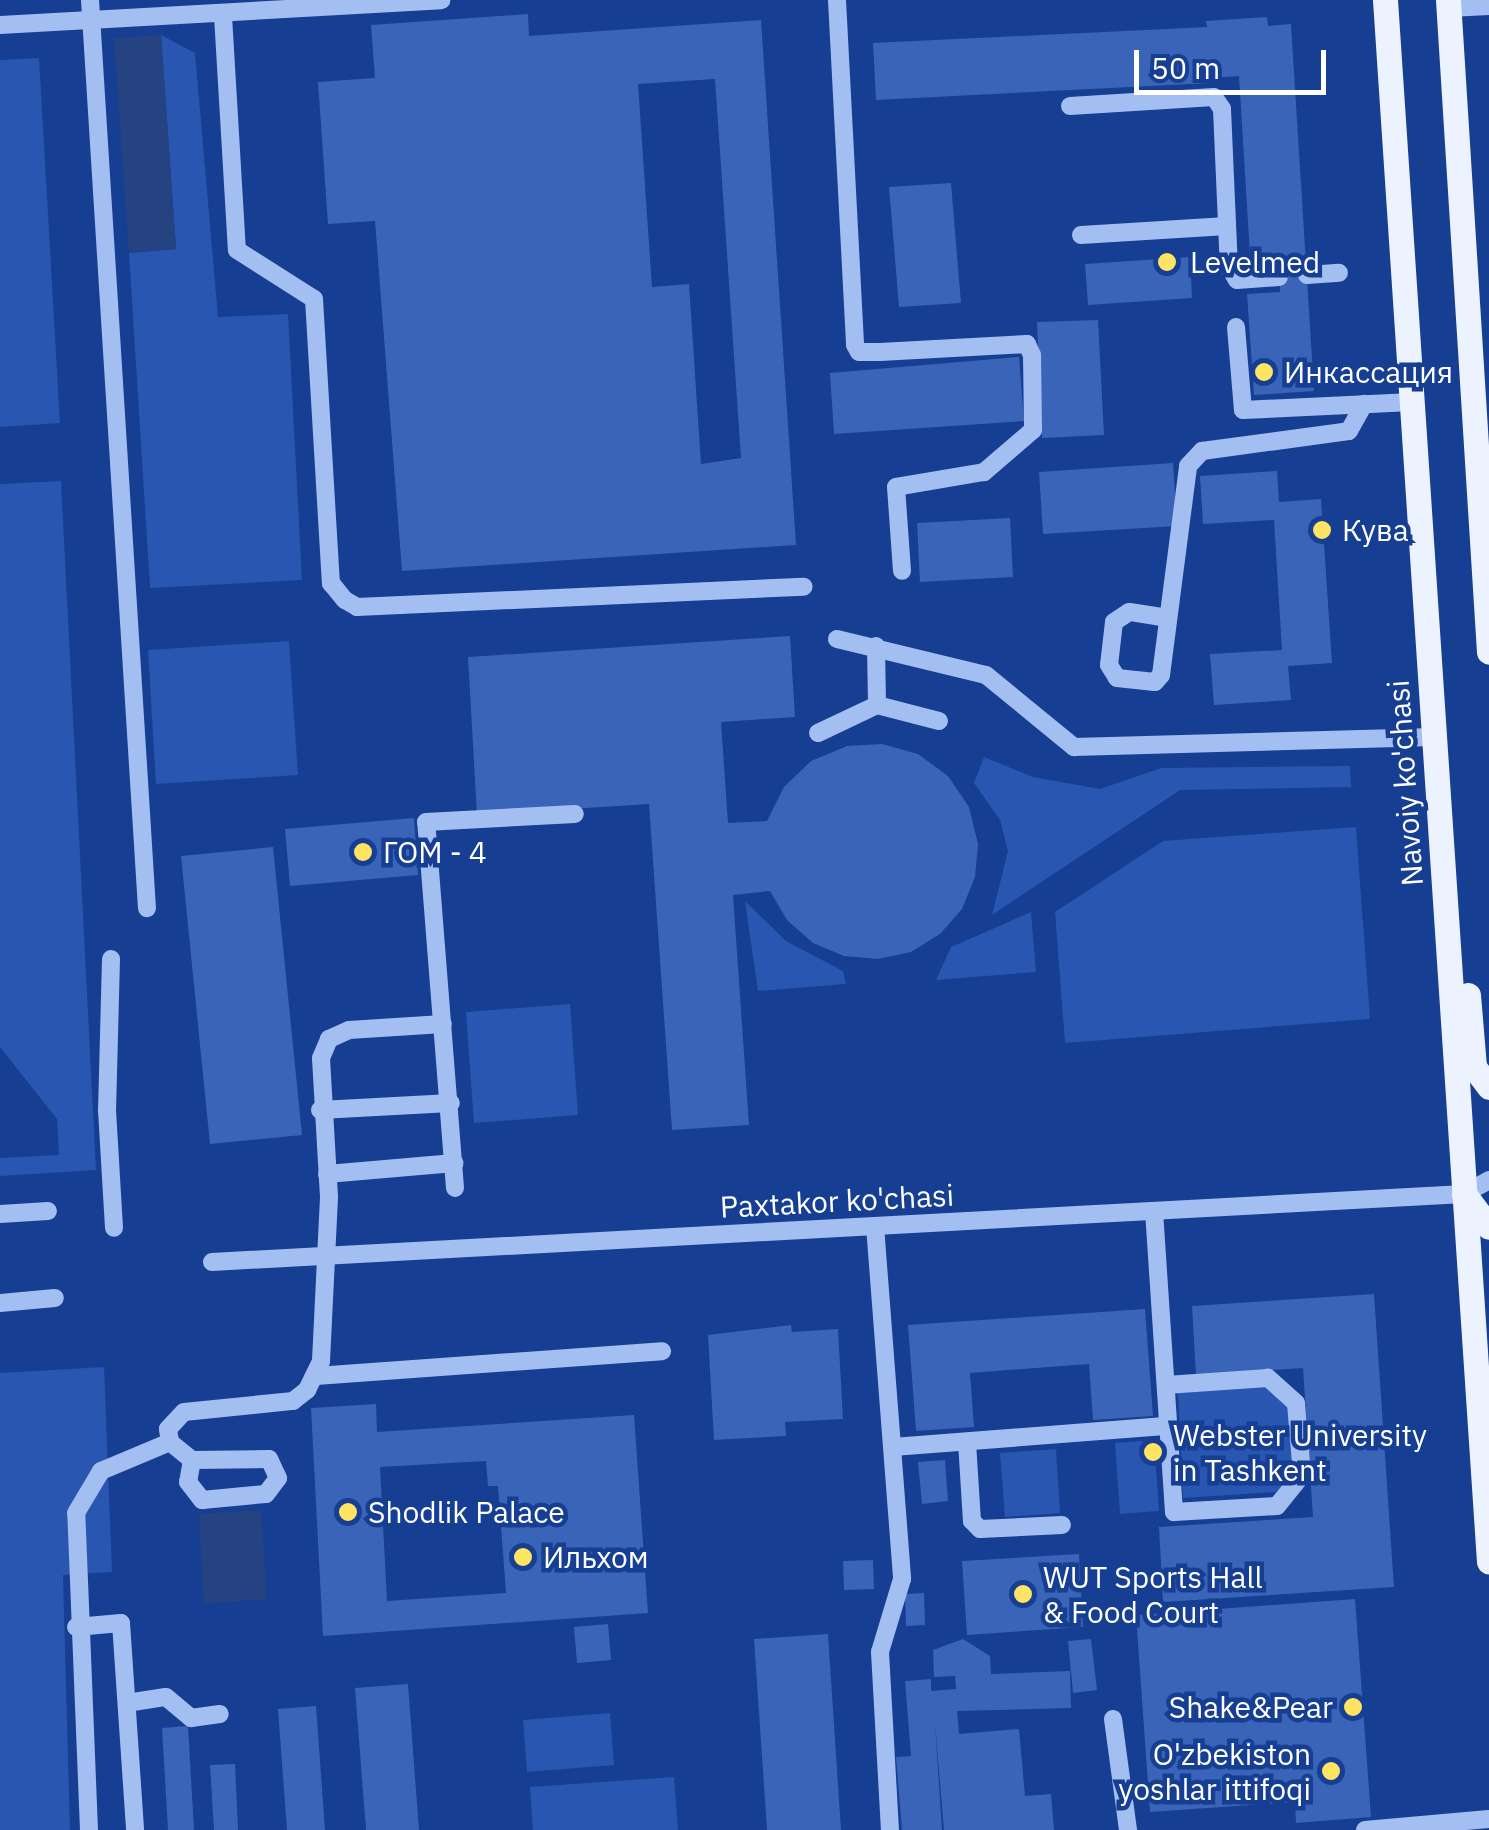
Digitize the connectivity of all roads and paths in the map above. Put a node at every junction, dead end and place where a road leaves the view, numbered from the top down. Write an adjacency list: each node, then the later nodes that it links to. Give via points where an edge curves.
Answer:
1 (90, 0): 8 (street)
2 (441, 0): 7 (street)
3 (838, 0): 19 (street, via 855,345 859,352 880,352 1027,344 1032,356 1033,430 984,472 896,487)
4 (1386, 2): 17 (main road, Navoiy ko'chasi)
5 (1449, 4): 6 (street); 24 (main road)
6 (1489, 6)
7 (223, 16): 8 (street); 20 (street, via 237,250 314,299 331,583 344,600 357,607)
8 (92, 22): 9 (street); 30 (street)
9 (0, 25)
10 (1070, 106): 11 (street, via 1214,98 1222,108)
11 (1227, 226): 12 (street); 15 (street, via 1236,280)
12 (1081, 234)
13 (1339, 273): 14 (street)
14 (1307, 276)
15 (1280, 277)
16 (1236, 327): 18 (street, via 1242,410)
17 (1412, 402): 18 (street); 28 (main road, Navoiy ko'chasi)
18 (1364, 404): 21 (street, via 1349,431 1222,447 1188,466)
19 (902, 571)
20 (804, 586)
21 (1168, 618): 21 (street, via 1158,679 1117,678 1109,665 1114,622 1129,612)
22 (836, 639): 23 (street)
23 (876, 646): 25 (street); 28 (street, via 986,675 1074,747)
24 (1489, 652)
25 (877, 705): 26 (street); 27 (street)
26 (938, 721)
27 (818, 734)
28 (1434, 737): 33 (main road, via 1458,873 1474,1067); 40 (main road, Navoiy ko'chasi)
29 (575, 814): 32 (street, via 426,822)
30 (147, 908)
31 (111, 960): 46 (street)
32 (443, 1024): 34 (street); 35 (street, via 349,1030 330,1039 321,1058)
33 (1489, 1088)
34 (450, 1103): 35 (street); 36 (street)
35 (320, 1110): 37 (street)
36 (454, 1164): 37 (street); 39 (street)
37 (327, 1174): 47 (street)
38 (1489, 1180): 40 (street)
39 (456, 1188)
40 (1464, 1194): 42 (street, Paxtakor ko'chasi); 45 (main road); 60 (main road, Navoiy ko'chasi)
41 (48, 1211): 43 (street)
42 (1154, 1211): 44 (street, Paxtakor ko'chasi); 53 (street)
43 (0, 1214)
44 (875, 1226): 47 (street, Paxtakor ko'chasi); 57 (street)
45 (1489, 1227)
46 (114, 1228)
47 (328, 1256): 48 (street, Paxtakor ko'chasi); 52 (street)
48 (212, 1262)
49 (55, 1298): 50 (street)
50 (0, 1303)
51 (662, 1351): 52 (street)
52 (316, 1376): 55 (street, via 294,1401 184,1412 168,1429)
53 (1166, 1385): 54 (street); 54 (street, via 1268,1378 1296,1403 1302,1475 1277,1506 1174,1512)
54 (1168, 1426): 56 (street)
55 (170, 1442): 58 (street); 61 (street, via 101,1472 76,1513)
56 (967, 1442): 57 (street); 59 (street, via 972,1521 980,1529)
57 (893, 1447): 68 (street, via 902,1579 880,1652)
58 (192, 1460): 58 (street, via 263,1455 278,1478 259,1497 208,1502 191,1490)
59 (1062, 1525)
60 (1489, 1562)
61 (76, 1627): 62 (street, via 121,1623); 66 (street)
62 (126, 1702): 63 (street, via 166,1697 191,1718); 67 (street)
63 (220, 1714)
64 (1113, 1719): 69 (street)
65 (1489, 1819): 70 (street)
66 (90, 1830)
67 (135, 1830)
68 (890, 1830)
69 (1128, 1830)
70 (1365, 1830)

